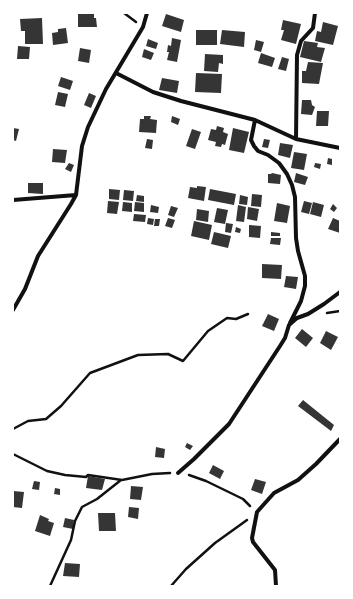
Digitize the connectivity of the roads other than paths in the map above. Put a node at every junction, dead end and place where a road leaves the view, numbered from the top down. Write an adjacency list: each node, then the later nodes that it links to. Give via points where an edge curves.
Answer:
1 (147, 13): 3 (street, via 143,27)
2 (315, 13): 5 (street, via 313,28 301,41 297,55)
3 (116, 73): 4 (street, via 174,99); 7 (street, via 88,127 82,146)
4 (255, 120): 5 (street); 11 (street, via 251,140 254,146 279,163 292,184 296,197 296,238 304,286 301,301)
5 (296, 139): 6 (street)
6 (340, 148)
7 (76, 195): 8 (street); 10 (street, via 38,256 25,290)
8 (13, 200)
9 (340, 292): 11 (street)
10 (13, 310)
11 (290, 325): 13 (street, via 282,342 229,424)
12 (340, 439): 14 (street, via 298,480 274,493 257,512 253,542 275,570)
13 (178, 473)
14 (276, 586)

